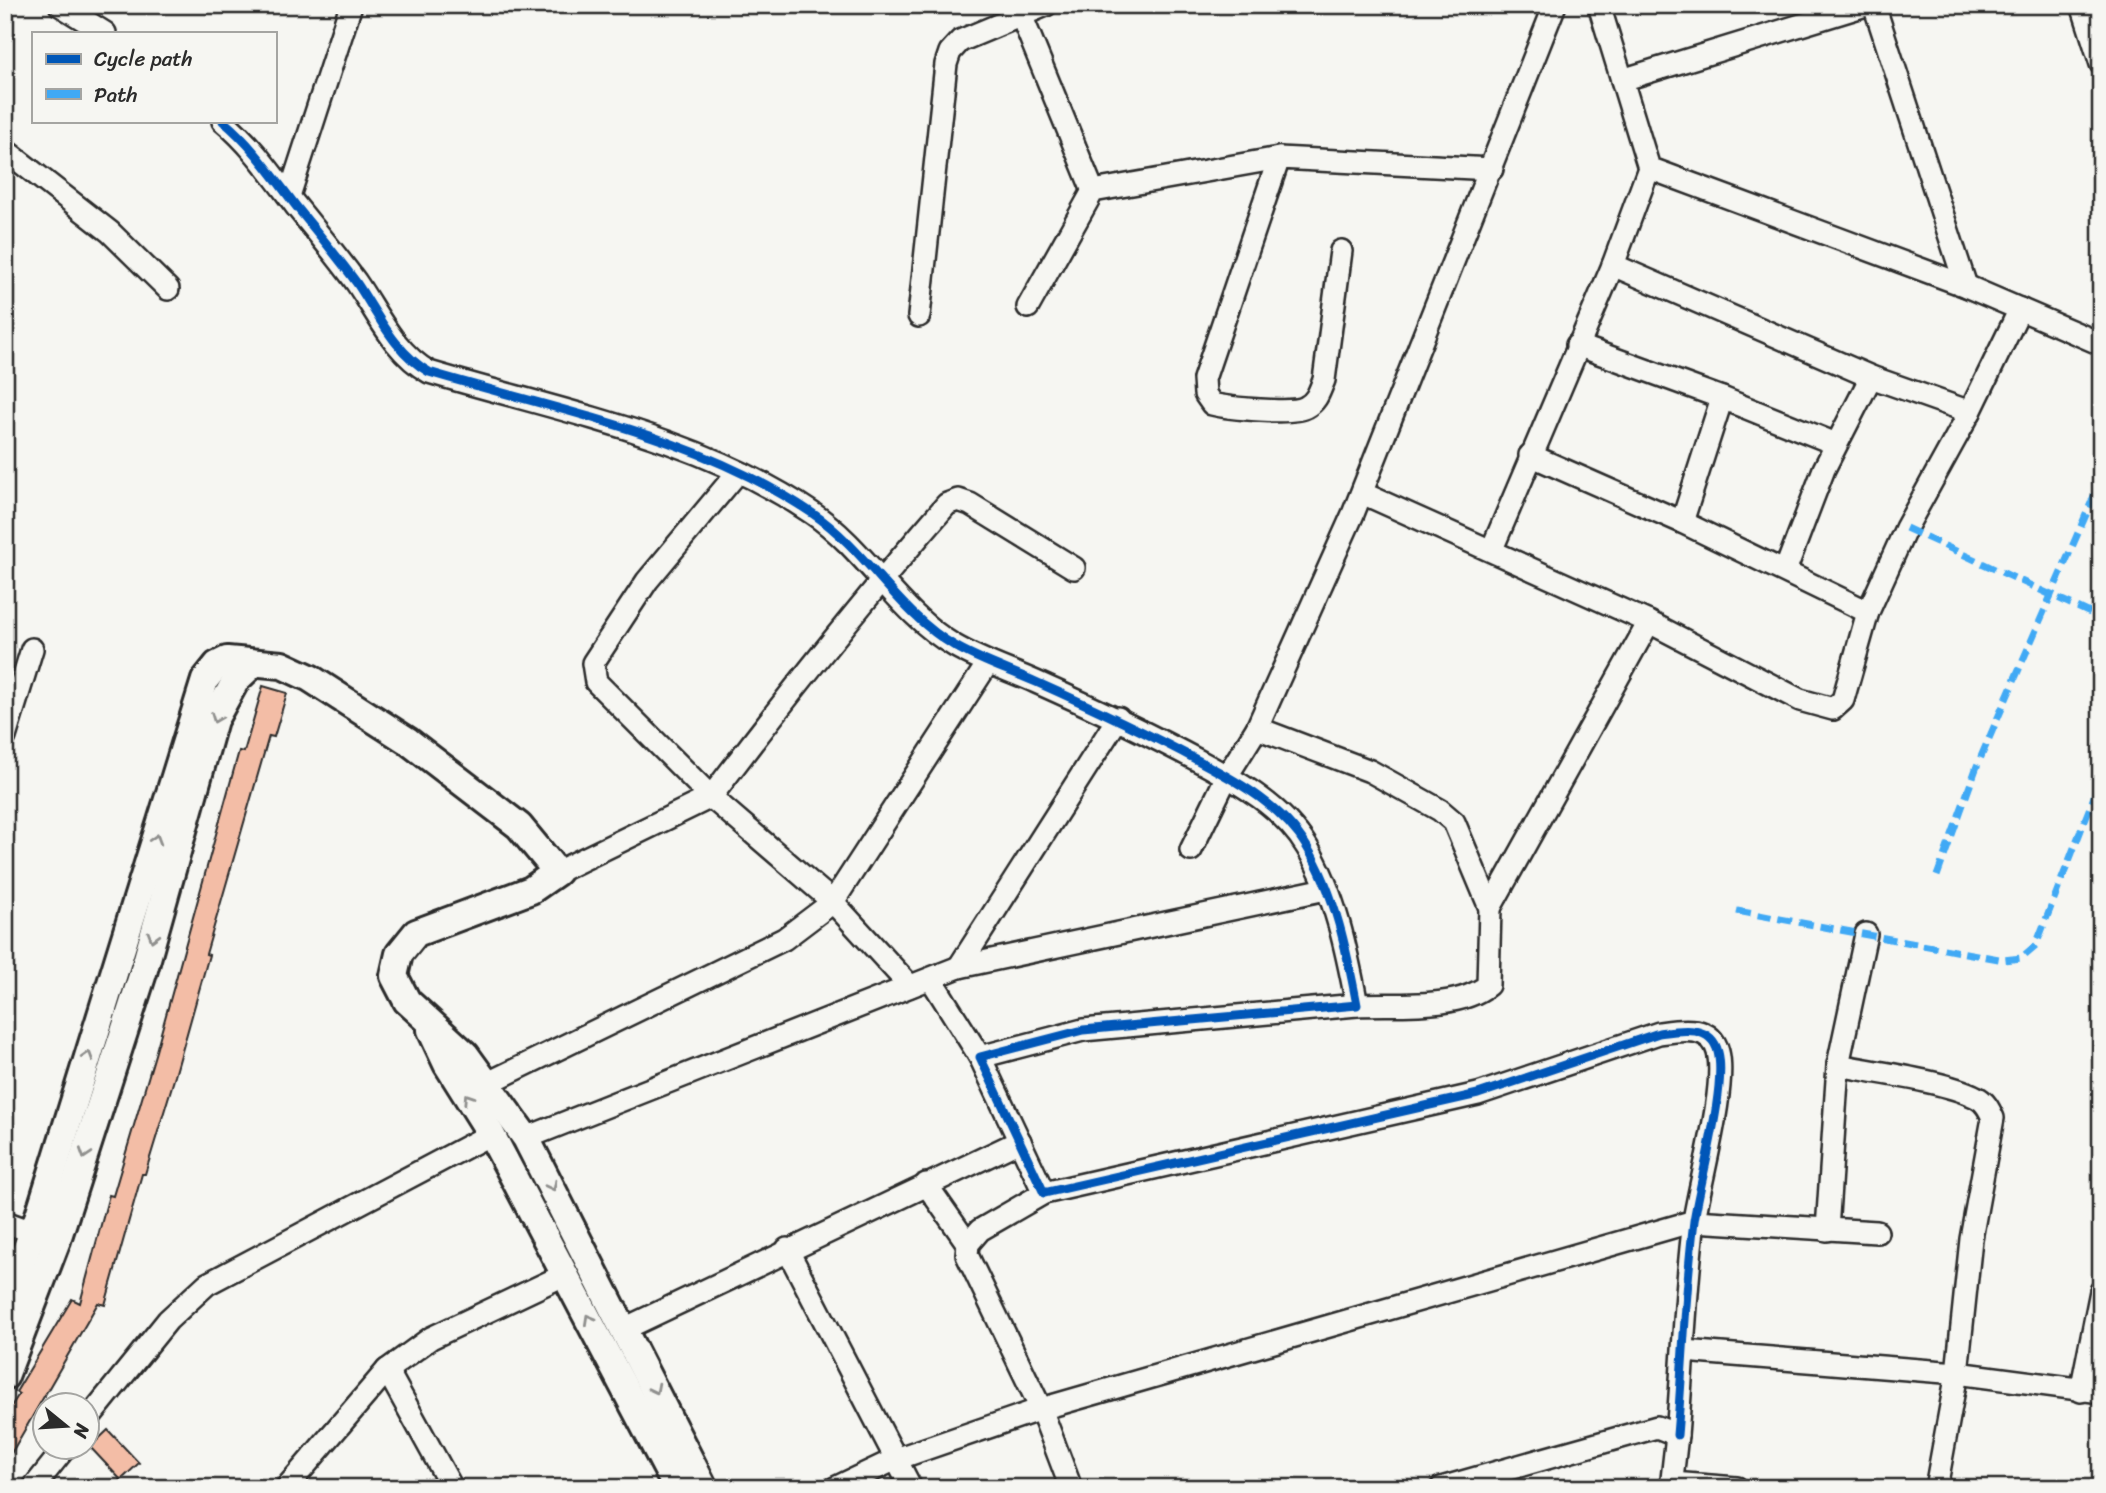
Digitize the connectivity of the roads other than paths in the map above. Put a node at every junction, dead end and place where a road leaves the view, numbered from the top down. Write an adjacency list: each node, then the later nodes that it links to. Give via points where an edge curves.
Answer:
1 (60, 5): 10 (street)
2 (351, 5): 19 (street)
3 (1046, 5): 9 (street)
4 (1555, 5): 16 (street)
5 (1599, 5): 12 (street)
6 (1866, 5): 12 (street)
7 (1874, 5): 22 (street)
8 (2082, 5): 11 (street)
9 (1018, 10): 18 (street); 26 (street, via 960,41 946,64)
10 (103, 32)
11 (2101, 64)
12 (1622, 80): 17 (street)
13 (224, 122): 19 (street, via 242,136)
14 (5, 150): 23 (street, via 110,232)
15 (1279, 158): 16 (street); 18 (street); 20 (street, via 1204,379 1205,394 1212,404 1303,410 1317,399 1324,380)
16 (1492, 169): 35 (street)
17 (1649, 169): 21 (street); 22 (street)
18 (1093, 191): 24 (street)
19 (289, 196): 34 (street, via 415,364 458,381 652,436)
20 (1341, 251)
21 (1613, 265): 28 (street); 29 (street)
22 (1966, 286): 25 (street)
23 (168, 289)
24 (1028, 307)
25 (2020, 309): 27 (street); 31 (street)
26 (919, 316)
27 (2101, 344)
28 (1577, 345): 30 (street); 33 (street)
29 (1871, 377): 31 (street); 32 (street)
30 (1721, 398): 32 (street); 36 (street)
31 (1970, 412): 41 (street, via 1906,528)
32 (1836, 444): 39 (street)
33 (1530, 455): 36 (street); 37 (street)
34 (738, 472): 40 (street, via 810,512 842,536); 49 (street, via 647,581 593,663 596,682)
35 (1362, 493): 37 (street); 46 (street)
36 (1682, 522): 39 (street)
37 (1492, 549): 42 (street)
38 (1074, 568): 40 (street, via 958,500 947,504)
39 (1785, 571): 41 (street)
40 (881, 579): 44 (street, via 917,620); 49 (street)
41 (1868, 612): 42 (street, via 1854,670 1843,700 1833,709 1800,700)
42 (1649, 622): 54 (street)
43 (32, 649): 47 (street)
44 (988, 663): 45 (street); 53 (street)
45 (1118, 718): 48 (street); 56 (street)
46 (1257, 728): 48 (street); 54 (street, via 1370,771 1440,810 1454,822)
47 (5, 737)
48 (1227, 776): 50 (street); 52 (street, via 1287,822 1307,846)
49 (712, 797): 51 (street); 53 (street)
50 (1191, 850)
51 (557, 872): 59 (street, via 531,890 416,933 399,954 394,976 407,1001); 72 (street, via 519,826 408,741 310,678 282,665 227,660 217,665 205,680)
52 (1326, 890): 56 (street); 58 (street)
53 (833, 902): 57 (street); 62 (street, via 784,939)
54 (1490, 908): 58 (street, via 1490,977 1475,996 1453,1001)
55 (1866, 934): 61 (street)
56 (959, 967): 57 (street)
57 (920, 983): 60 (street); 64 (street)
58 (1357, 1004): 60 (street, via 1083,1030)
59 (424, 1015): 62 (street); 63 (street, one-way to 59, via 447,1064)
60 (980, 1057): 65 (street)
61 (1838, 1065): 70 (street); 81 (street, via 1956,1089 1978,1097 1993,1118 1971,1239)
62 (488, 1083): 64 (street)
63 (491, 1134): 75 (street); 84 (street, via 207,1284 168,1320)
64 (526, 1138): 78 (street, one-way to 78)
65 (1020, 1141): 66 (street); 67 (street)
66 (926, 1184): 73 (street); 74 (street)
67 (1044, 1193): 69 (street, via 1478,1094 1659,1033 1690,1028 1706,1034 1718,1050 1719,1079); 73 (street, via 980,1230)
68 (5, 1222): 72 (street)
69 (1695, 1222): 70 (street); 79 (street); 85 (street)
70 (1827, 1230): 71 (street)
71 (1877, 1232)
72 (44, 1236): 77 (street); 82 (street)
73 (968, 1244): 85 (street, via 972,1270)
74 (788, 1249): 78 (street); 87 (street)
75 (564, 1275): 80 (street, via 431,1338); 94 (street, one-way to 75)
76 (2101, 1291): 83 (street)
77 (5, 1307)
78 (624, 1329): 95 (street, one-way to 95)
79 (1684, 1351): 81 (street); 86 (street)
80 (387, 1370): 92 (street); 93 (street)
81 (1957, 1373): 83 (street); 101 (street)
82 (5, 1376)
83 (2091, 1391)
84 (102, 1402)
85 (1041, 1409): 87 (street); 98 (street)
86 (1677, 1435): 89 (street, via 1657,1427); 90 (street)
87 (896, 1459): 96 (street); 97 (street)
88 (53, 1462): 91 (street)
89 (1480, 1482): 99 (street)
90 (1671, 1486): 100 (street)
91 (33, 1488)
92 (286, 1488)
93 (452, 1488)
94 (677, 1488)
95 (704, 1488)
96 (835, 1488)
97 (911, 1488)
98 (1071, 1488)
99 (1441, 1488)
100 (1737, 1488)
101 (1936, 1488)

